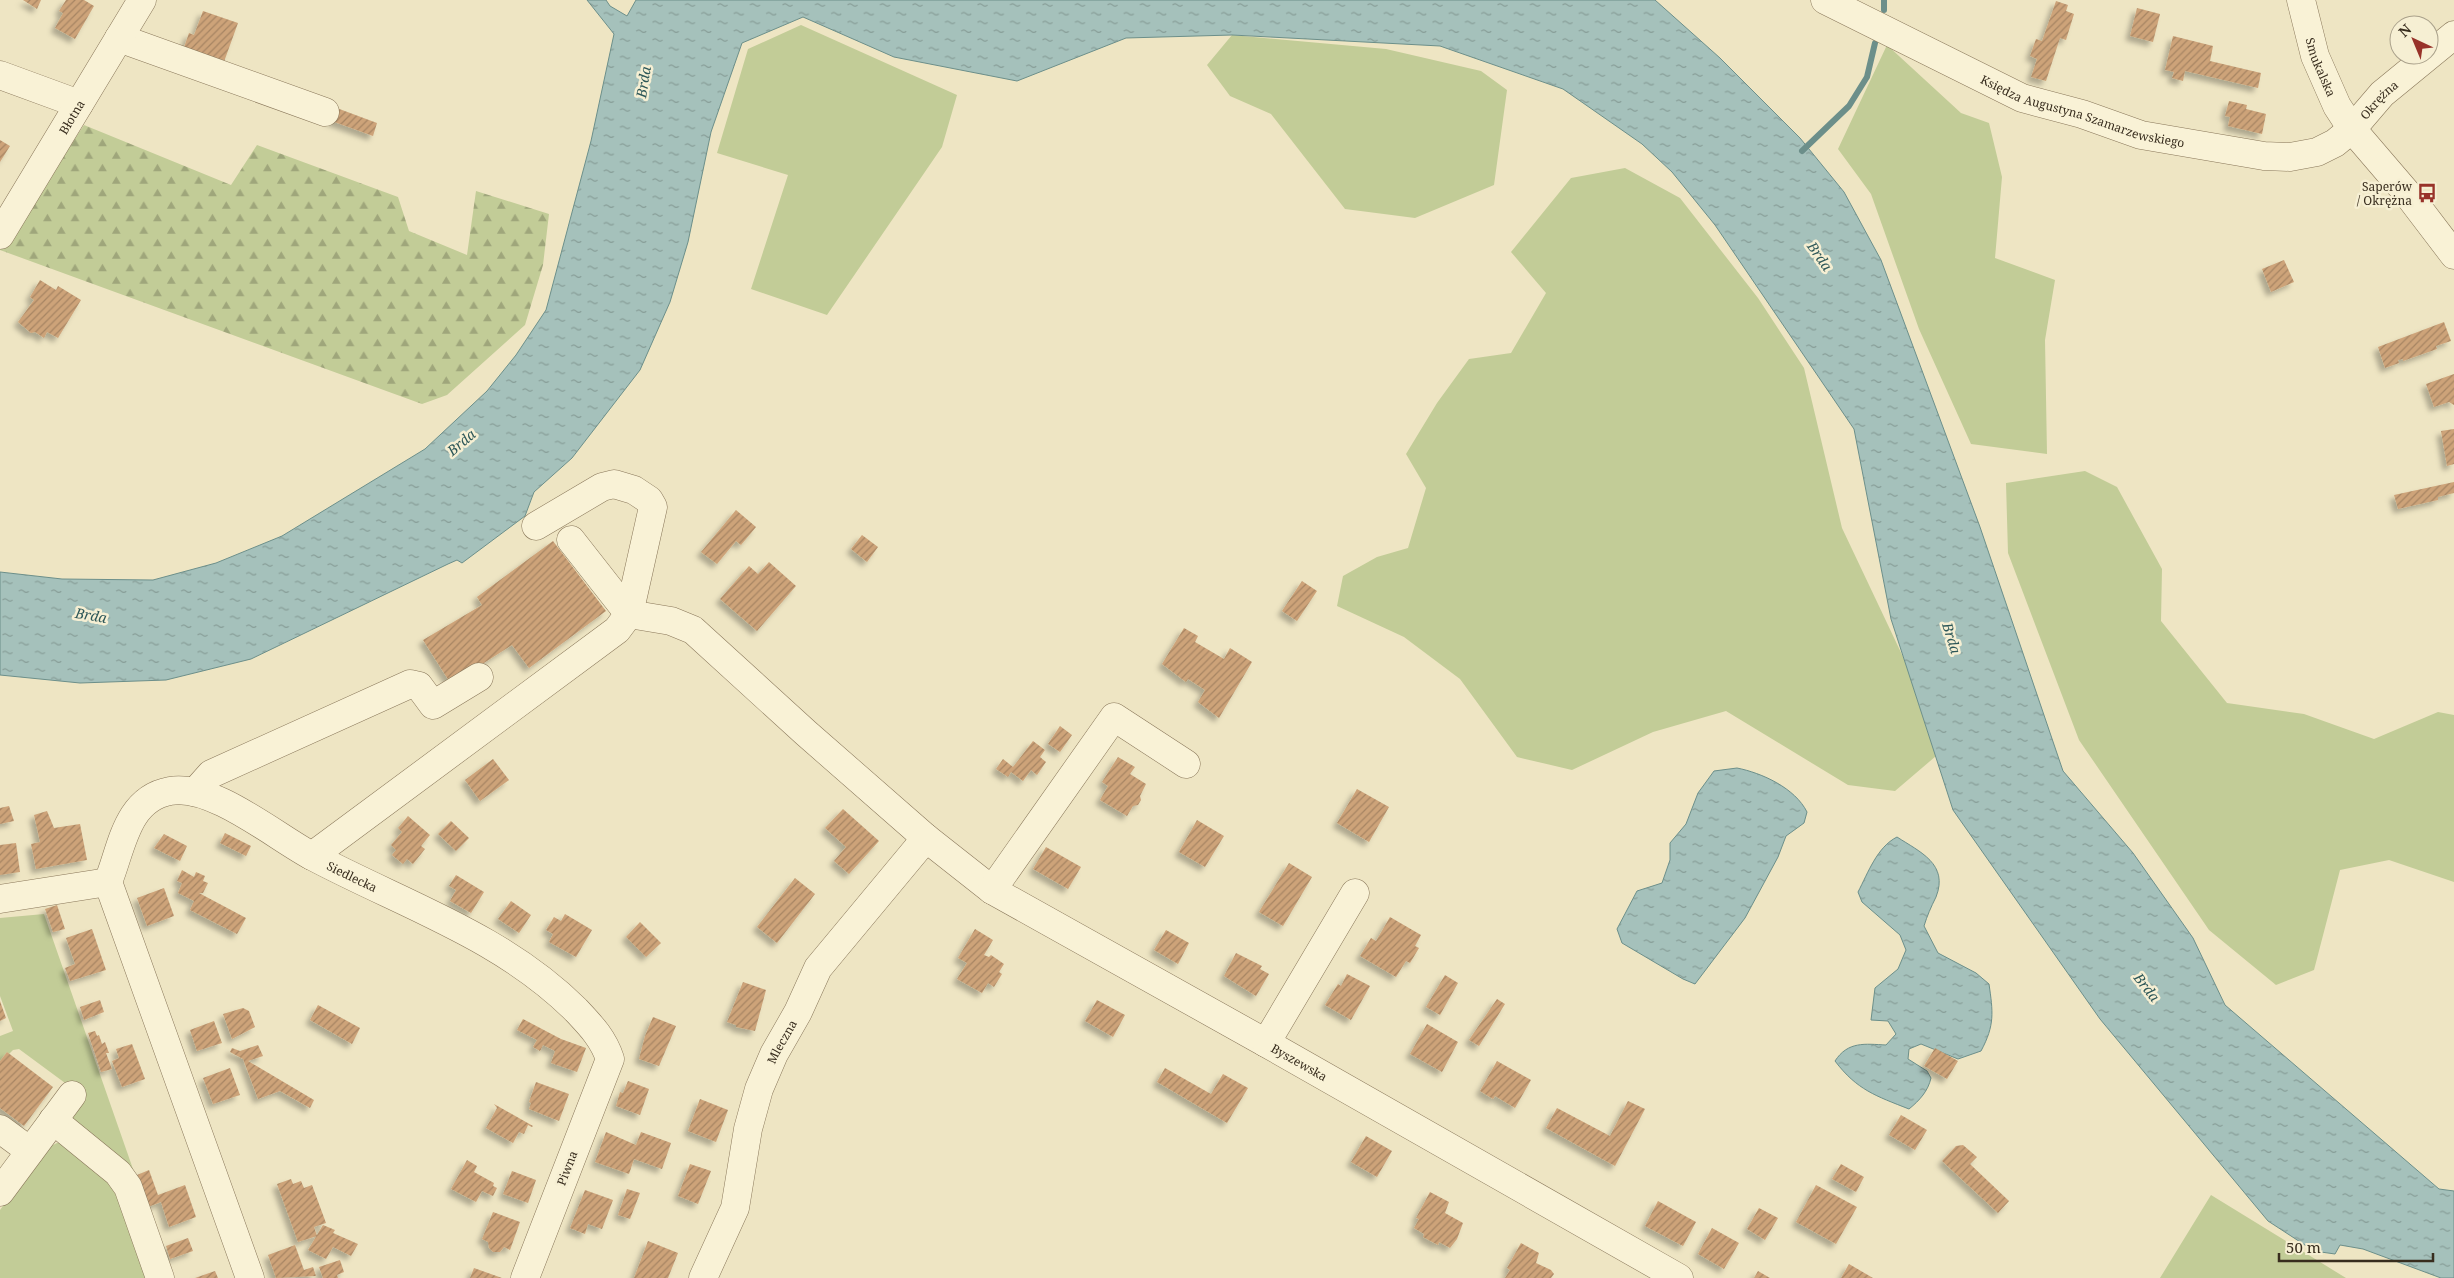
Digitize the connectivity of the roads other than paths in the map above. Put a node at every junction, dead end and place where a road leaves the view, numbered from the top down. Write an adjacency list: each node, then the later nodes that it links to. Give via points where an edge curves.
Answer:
1 (142, 0): 6 (street, Błotna)
2 (1825, 0): 4 (street, Księdza Augustyna Szamarzewskiego)
3 (2301, 0): 10 (street, Smukalska, via 2315,56)
4 (1867, 10): 10 (street, Księdza Augustyna Szamarzewskiego, via 2022,98 2082,114 2141,135 2264,156 2290,157 2317,152 2336,143)
5 (2454, 35): 10 (street, Okrężna, via 2382,94)
6 (119, 38): 8 (street, Błotna); 9 (street)
7 (0, 75): 8 (street)
8 (80, 104): 11 (street, Błotna)
9 (325, 112)
10 (2352, 129): 12 (street, Smukalska)
11 (0, 235)
12 (2454, 255)
13 (536, 526): 15 (street, via 602,487 614,484 634,490 649,500 653,507)
14 (571, 540): 15 (street)
15 (629, 614): 19 (street, Byszewska, via 671,621 694,630); 20 (street, via 617,630)
16 (479, 677): 18 (street, via 432,705 419,686 410,684 211,774)
17 (1186, 764): 22 (street, via 1114,717)
18 (195, 792): 20 (street, Siedlecka, via 240,812); 21 (street, Siedlecka, via 170,791 142,804 130,820)
19 (926, 838): 22 (street, Byszewska); 35 (street, Mleczna, via 818,968 774,1054 759,1089 748,1129 735,1208)
20 (312, 856): 26 (street, Siedlecka, via 451,922 542,980 596,1031)
21 (108, 882): 24 (street); 33 (street)
22 (992, 890): 25 (street, Byszewska)
23 (1355, 893): 25 (street)
24 (0, 899)
25 (1266, 1043): 36 (street, Byszewska)
26 (610, 1059): 34 (street, Piwna)
27 (72, 1095): 28 (street)
28 (52, 1120): 30 (street); 32 (street, via 118,1173 128,1187)
29 (0, 1129): 30 (street)
30 (30, 1151): 31 (street)
31 (0, 1192)
32 (160, 1278)
33 (250, 1278)
34 (525, 1278)
35 (703, 1278)
36 (1679, 1278)

